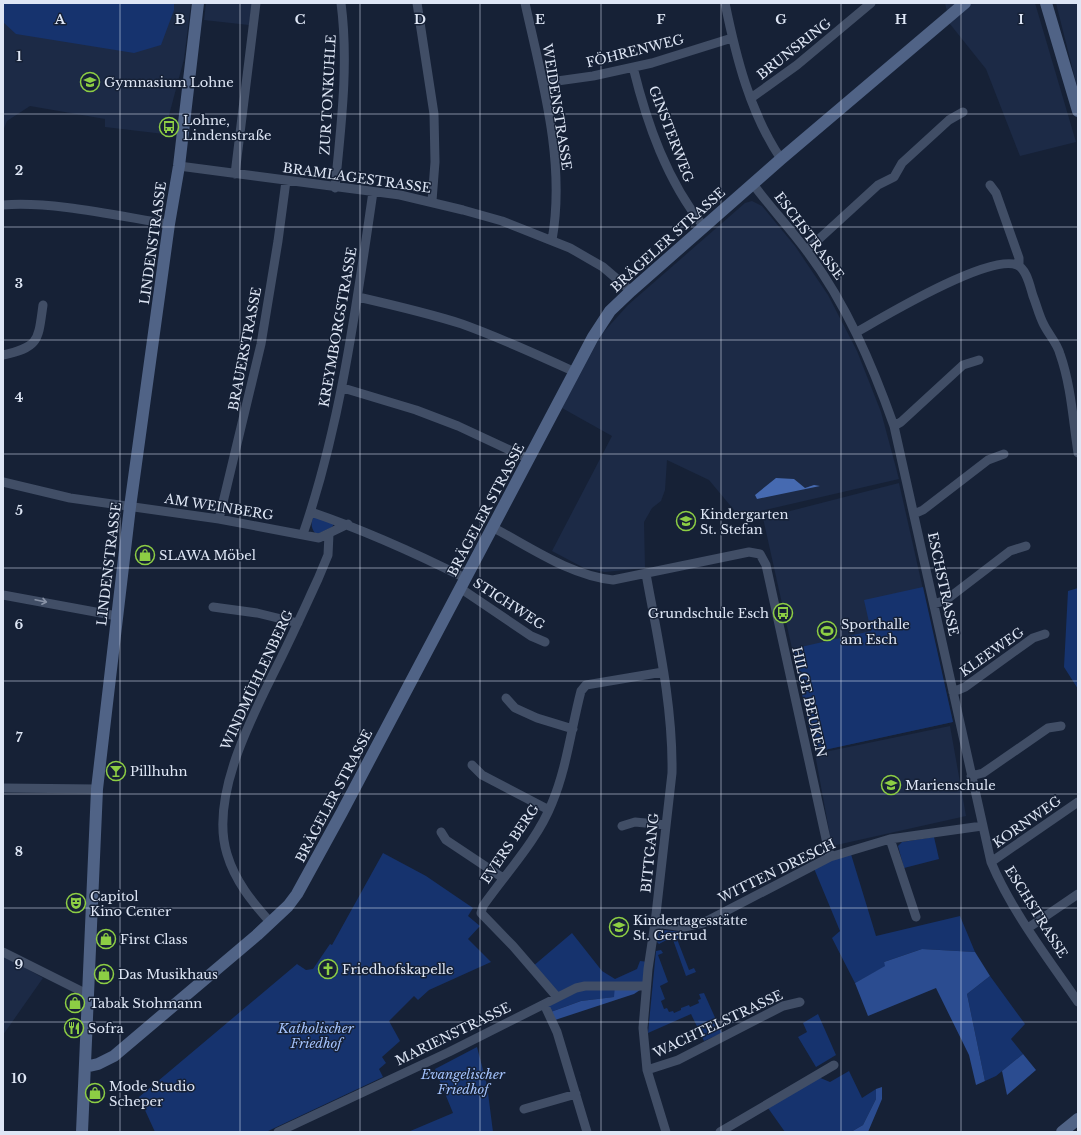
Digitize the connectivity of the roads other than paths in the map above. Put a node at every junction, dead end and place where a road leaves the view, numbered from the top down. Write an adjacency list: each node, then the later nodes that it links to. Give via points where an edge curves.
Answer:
1 (198, 3): 17 (street, LINDENSTRASSE)
2 (256, 3): 18 (street)
3 (342, 3): 22 (street, ZUR TONKUHLE, via 344,83)
4 (417, 3): 24 (street, via 434,114 435,162)
5 (525, 3): 12 (street, WEIDENSTRASSE)
6 (725, 3): 10 (street)
7 (871, 3): 13 (street, BRUNSRING, via 798,65)
8 (965, 3): 16 (street, BRÄGELER STRASSE)
9 (1046, 3): 14 (street)
10 (732, 38): 11 (street, FÖHRENWEG); 13 (street)
11 (633, 67): 12 (street, FÖHRENWEG, via 594,76); 27 (street, GINSTERWEG, via 663,158 683,198)
12 (543, 83): 28 (street, WEIDENSTRASSE, via 557,183)
13 (751, 98): 16 (street, via 758,118)
14 (1078, 111)
15 (963, 112): 29 (street, via 950,120 902,163 894,177 878,185)
16 (781, 159): 20 (street, BRÄGELER STRASSE)
17 (179, 166): 18 (street, BRAMLAGESTRASSE); 26 (street, LINDENSTRASSE)
18 (235, 174): 19 (street, BRAMLAGESTRASSE)
19 (286, 181): 22 (street, BRAMLAGESTRASSE); 47 (street, BRAUERSTRASSE, via 261,344)
20 (754, 184): 27 (street, BRÄGELER STRASSE); 29 (street, ESCHSTRASSE)
21 (990, 185): 30 (street, via 996,192)
22 (336, 188): 23 (street, BRAMLAGESTRASSE)
23 (373, 192): 24 (street, BRAMLAGESTRASSE); 32 (street, KREYMBORGSTRASSE)
24 (432, 201): 28 (street, BRAMLAGESTRASSE)
25 (3, 205): 26 (street, via 53,207)
26 (169, 224): 44 (street, LINDENSTRASSE)
27 (704, 227): 31 (street, BRÄGELER STRASSE)
28 (552, 240): 31 (street, BRAMLAGESTRASSE, via 603,267)
29 (807, 250): 34 (street, ESCHSTRASSE)
30 (1019, 266): 34 (street, via 999,264 954,280); 40 (street, via 1026,275 1042,323 1060,354 1069,390)
31 (631, 291): 37 (street, BRÄGELER STRASSE, via 610,311)
32 (358, 297): 37 (street, via 409,308 461,324); 38 (street, KREYMBORGSTRASSE)
33 (43, 305): 35 (street, via 39,334 34,344 22,351)
34 (857, 332): 39 (street, ESCHSTRASSE)
35 (3, 355)
36 (979, 360): 39 (street, via 963,365)
37 (575, 372): 42 (street, BRÄGELER STRASSE)
38 (343, 388): 42 (street, via 416,410 458,426); 45 (street, KREYMBORGSTRASSE)
39 (894, 426): 46 (street, ESCHSTRASSE)
40 (1078, 453)
41 (1004, 454): 46 (street, via 988,460 923,510)
42 (529, 459): 49 (street, BRÄGELER STRASSE)
43 (3, 482): 44 (street, AM WEINBERG, via 70,498)
44 (130, 506): 47 (street, AM WEINBERG); 58 (street, LINDENSTRASSE)
45 (311, 512): 48 (street, STICHWEG); 50 (street, KREYMBORGSTRASSE)
46 (914, 514): 56 (street, ESCHSTRASSE)
47 (219, 519): 50 (street, AM WEINBERG)
48 (348, 524): 51 (street); 54 (street, STICHWEG, via 404,548)
49 (492, 526): 53 (street, via 580,573 613,580); 54 (street, BRÄGELER STRASSE)
50 (303, 534): 51 (street, AM WEINBERG, via 319,538)
51 (329, 534): 59 (street, WINDMÜHLENBERG, via 328,555)
52 (1026, 546): 56 (street, via 1010,551 946,600)
53 (646, 574): 62 (street, BITTGANG); 78 (street, HILGE BEUKEN, via 749,552 760,554 766,565)
54 (463, 583): 61 (street, STICHWEG, via 531,636); 83 (street, BRÄGELER STRASSE, via 300,888 288,906)
55 (3, 595): 58 (street, one-way to 58)
56 (934, 604): 63 (street, ESCHSTRASSE)
57 (213, 607): 59 (street, via 257,613)
58 (117, 616): 70 (street, LINDENSTRASSE)
59 (298, 623): 83 (street, WINDMÜHLENBERG, via 248,725 228,781 225,806 223,830 226,853 248,896)
60 (1045, 634): 63 (street, KLEEWEG, via 1033,638 965,687)
61 (545, 642)
62 (663, 672): 66 (street, EVERS BERG, via 586,685 582,691); 73 (street, BITTGANG, via 672,752)
63 (953, 692): 68 (street, ESCHSTRASSE)
64 (506, 698): 66 (street, via 515,708)
65 (1061, 726): 68 (street, via 1048,728 983,773)
66 (573, 729): 72 (street, EVERS BERG, via 563,772)
67 (472, 765): 72 (street, via 482,775)
68 (972, 776): 75 (street, ESCHSTRASSE)
69 (3, 788): 70 (street)
70 (97, 788): 89 (street, LINDENSTRASSE)
71 (1078, 802): 79 (street, KORNWEG)
72 (549, 810): 80 (street, EVERS BERG)
73 (666, 825): 74 (street, via 635,822); 84 (street, BITTGANG)
74 (622, 826)
75 (982, 826): 77 (street, WITTEN DRESCH); 79 (street, ESCHSTRASSE)
76 (440, 832): 80 (street, via 446,840)
77 (890, 839): 78 (street, WITTEN DRESCH); 82 (street)
78 (830, 857): 84 (street, WITTEN DRESCH, via 703,923 684,927)
79 (991, 862): 85 (street, ESCHSTRASSE, via 998,879)
80 (503, 878): 90 (street, EVERS BERG, via 483,906 481,913)
81 (1078, 894): 85 (street)
82 (916, 917)
83 (271, 923): 95 (street, BRÄGELER STRASSE, via 114,1056)
84 (655, 923): 87 (street, BITTGANG)
85 (1028, 928): 88 (street, ESCHSTRASSE)
86 (3, 952): 89 (street)
87 (646, 986): 90 (street, MARIENSTRASSE, via 585,986); 96 (street, BITTGANG, via 643,1028)
88 (1074, 989): 92 (street, ESCHSTRASSE)
89 (87, 994): 95 (street, LINDENSTRASSE)
90 (557, 997): 93 (street, MARIENSTRASSE)
91 (800, 1002): 96 (street, WACHTELSTRASSE, via 783,1006 678,1060)
92 (1078, 1002)
93 (544, 1004): 97 (street, via 557,1032); 101 (street, MARIENSTRASSE, via 443,1055)
94 (834, 1065): 104 (street)
95 (85, 1067): 100 (street, LINDENSTRASSE)
96 (647, 1070): 103 (street, BITTGANG)
97 (576, 1094): 98 (street); 102 (street)
98 (524, 1109)
99 (1078, 1119): 105 (street)
100 (82, 1132)
101 (278, 1132)
102 (587, 1132)
103 (666, 1132)
104 (720, 1132)
105 (1062, 1132)

